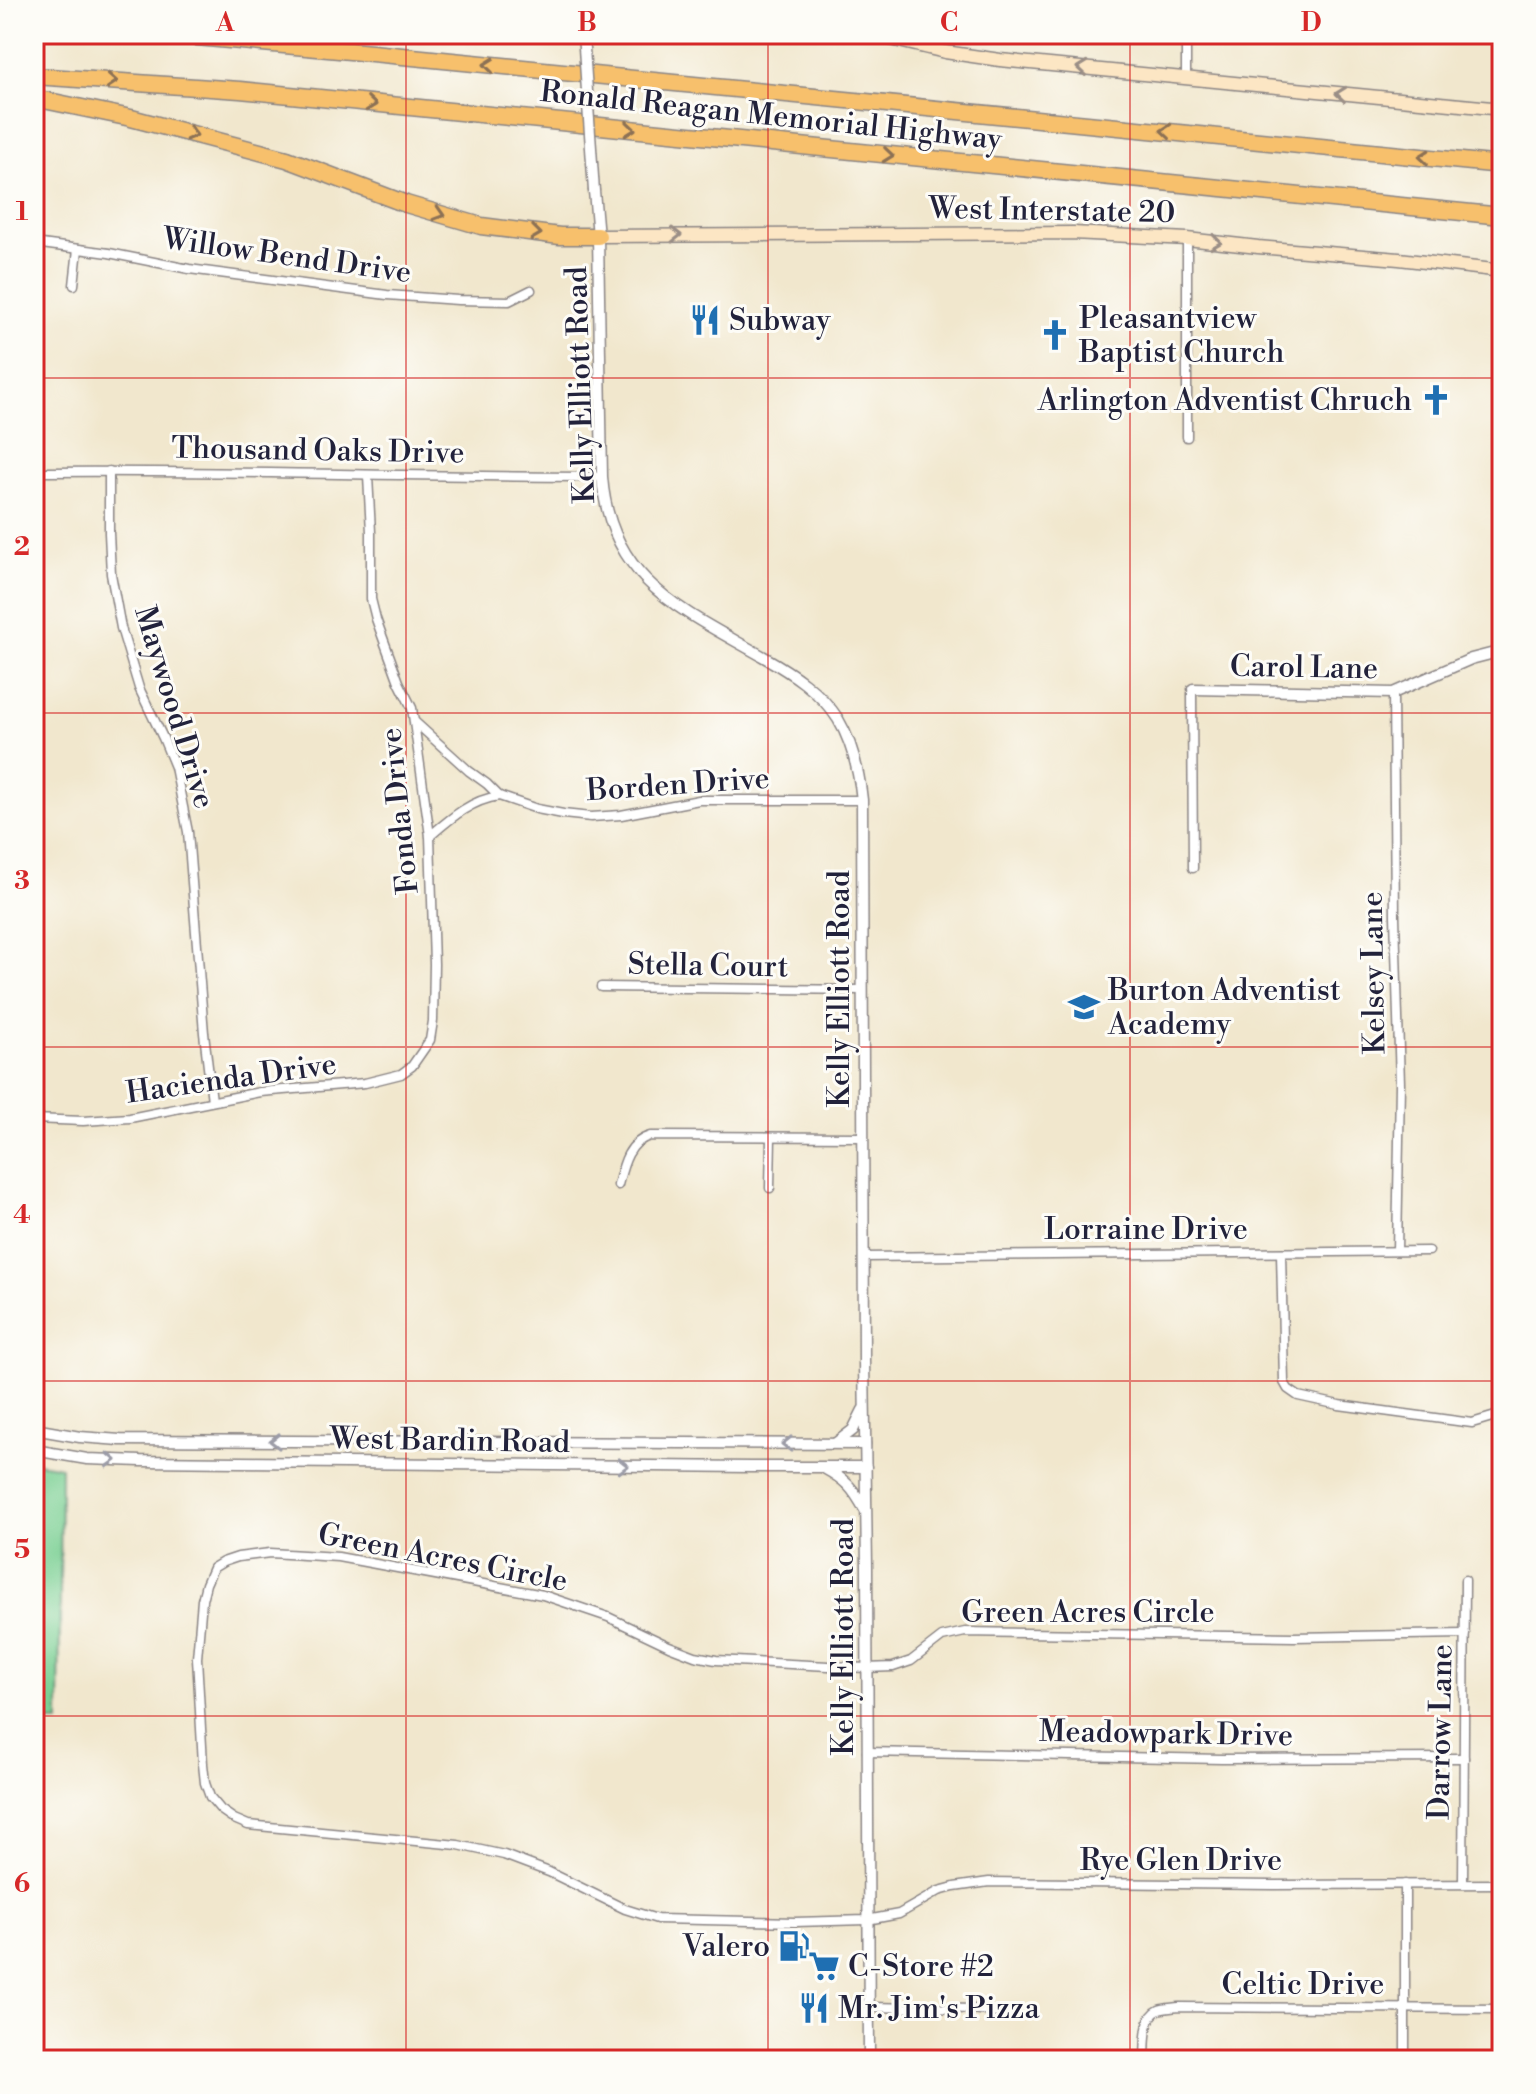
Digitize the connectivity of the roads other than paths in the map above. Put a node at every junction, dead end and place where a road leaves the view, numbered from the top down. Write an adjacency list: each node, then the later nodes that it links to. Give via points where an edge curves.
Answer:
1 (163, 34): 9 (highway, Ronald Reagan Memorial Highway, one-way to 1)
2 (583, 34): 11 (street, Kelly Elliott Road, bridge)
3 (870, 34): 6 (main road, one-way to 3, via 1000,60)
4 (1186, 34): 6 (street)
5 (34, 76): 10 (highway, Ronald Reagan Memorial Highway, one-way to 10, via 240,90)
6 (1186, 79): 8 (main road, one-way to 6)
7 (34, 98): 11 (highway, one-way to 11, via 287,159 481,226)
8 (1502, 109)
9 (1502, 165)
10 (1502, 216)
11 (598, 236): 12 (main road, West Interstate 20, one-way to 12, via 1073,233); 22 (street, Kelly Elliott Road)
12 (1187, 239): 15 (main road, West Interstate 20, one-way to 15); 18 (street)
13 (34, 243): 14 (street, Willow Bend Drive)
14 (78, 249): 16 (street); 17 (street, Willow Bend Drive, via 387,295 509,301)
15 (1502, 271)
16 (74, 285)
17 (531, 290)
18 (1187, 437)
19 (109, 471): 20 (street, Thousand Oaks Drive); 21 (street, Thousand Oaks Drive); 34 (street, Maywood Drive, via 111,574 121,628 139,688 175,767 188,832)
20 (34, 472)
21 (368, 476): 22 (street, Thousand Oaks Drive); 26 (street, Fonda Drive, via 371,599)
22 (602, 477): 28 (street, Kelly Elliott Road, via 611,525 638,573 688,613 791,672 825,703 852,748)
23 (1502, 651): 25 (street, Carol Lane)
24 (1192, 691): 25 (street, Carol Lane); 30 (street)
25 (1393, 693): 40 (street, Kelsey Lane, via 1400,1084)
26 (414, 721): 27 (street, Borden Drive); 29 (street, Fonda Drive)
27 (499, 796): 28 (street, Borden Drive, via 537,809 591,817 699,800); 29 (street, via 458,813)
28 (862, 800): 32 (street, Kelly Elliott Road)
29 (430, 836): 33 (street, Fonda Drive, via 433,1021)
30 (1193, 868)
31 (601, 987): 32 (street, Stella Court)
32 (862, 990): 37 (street, Kelly Elliott Road)
33 (422, 1050): 34 (street, Hacienda Drive, via 401,1074 372,1082)
34 (212, 1101): 35 (street, Hacienda Drive, via 130,1118)
35 (34, 1119)
36 (771, 1137): 37 (street); 38 (street, via 642,1138 629,1152); 39 (street)
37 (863, 1137): 43 (street, Kelly Elliott Road)
38 (618, 1185)
39 (770, 1188)
40 (1397, 1251): 41 (street, Lorraine Drive); 42 (street, Lorraine Drive)
41 (1429, 1251)
42 (1281, 1253): 43 (street, Lorraine Drive); 45 (street, via 1288,1389 1339,1405 1436,1419 1472,1423)
43 (864, 1257): 44 (street, Kelly Elliott Road)
44 (865, 1404): 47 (street, via 853,1430); 48 (street, Kelly Elliott Road)
45 (1502, 1414)
46 (40, 1431): 47 (street, West Bardin Road, one-way to 46, via 120,1440); 49 (street)
47 (835, 1444): 48 (street, West Bardin Road)
48 (865, 1444): 51 (street, Kelly Elliott Road)
49 (38, 1451): 50 (street, West Bardin Road, one-way to 50, via 141,1461)
50 (823, 1467): 51 (street, West Bardin Road); 52 (street, via 847,1482)
51 (866, 1467): 52 (street, Kelly Elliott Road)
52 (867, 1513): 55 (street, Kelly Elliott Road)
53 (1465, 1580): 54 (street, Darrow Lane)
54 (1465, 1634): 55 (street, Green Acres Circle, via 965,1632 942,1637 911,1661); 57 (street, Darrow Lane)
55 (866, 1668): 56 (street, Kelly Elliott Road); 61 (street, Green Acres Circle, via 695,1656 543,1595 338,1557 270,1553 238,1557 213,1568 202,1600 197,1658 205,1783 210,1797 234,1819 263,1827 458,1845 504,1855 657,1919)
56 (867, 1752): 57 (street, Meadowpark Drive); 61 (street, Kelly Elliott Road)
57 (1464, 1758): 59 (street, Darrow Lane)
58 (1405, 1884): 59 (street, Rye Glen Drive); 61 (street, Rye Glen Drive, via 989,1882 939,1891 899,1914); 63 (street)
59 (1463, 1884): 60 (street, Rye Glen Drive)
60 (1502, 1884)
61 (867, 1920): 62 (street, Kelly Elliott Road)
62 (868, 2007): 65 (street); 68 (street, Kelly Elliott Road)
63 (1406, 2008): 64 (street, Celtic Drive); 69 (street, Celtic Drive, via 1161,2009 1148,2022); 70 (street)
64 (1502, 2009)
65 (1011, 2015)
66 (225, 2060): 67 (street)
67 (335, 2060)
68 (869, 2060)
69 (1145, 2060)
70 (1405, 2060)

